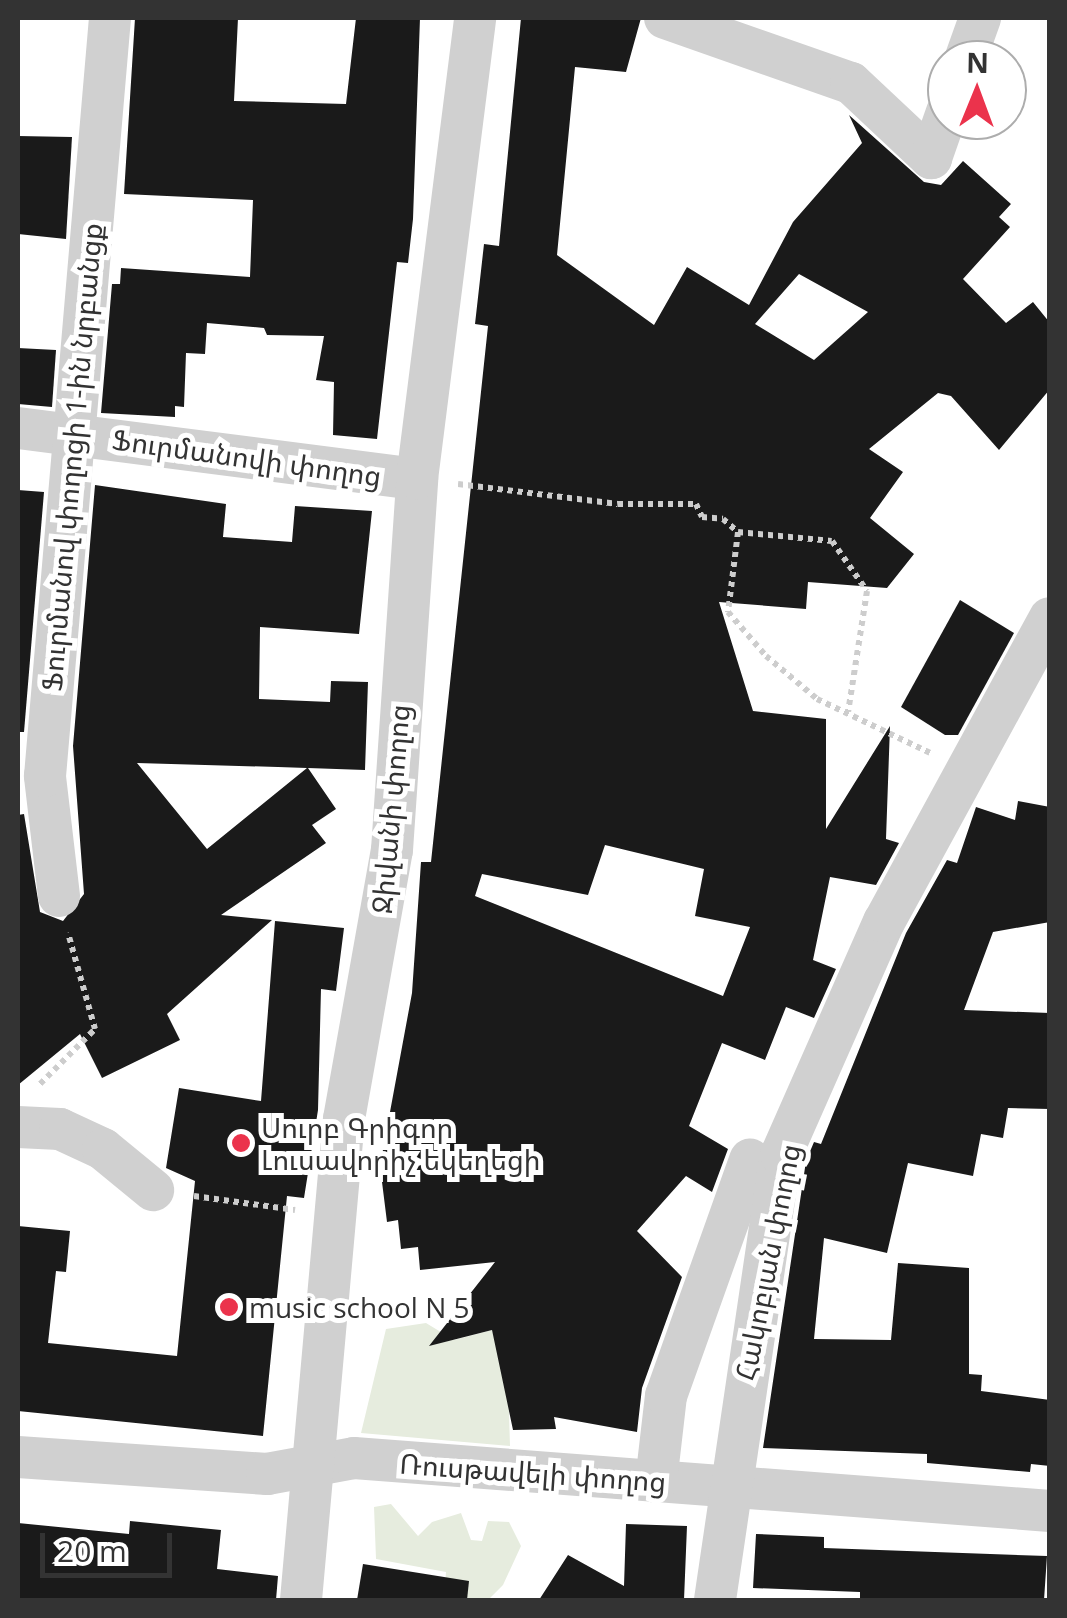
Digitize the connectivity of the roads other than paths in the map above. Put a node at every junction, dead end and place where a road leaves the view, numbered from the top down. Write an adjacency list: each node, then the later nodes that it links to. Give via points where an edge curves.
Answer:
1 (110, 18): 6 (street, Ֆուրմանով փողոցի 1-ին նրբանցք)
2 (475, 18): 7 (street, Ջիվանի փողոց)
3 (666, 18): 4 (street, via 851,82 931,158)
4 (937, 140)
5 (18, 428): 6 (street, Ֆուրմանովի փողոց)
6 (69, 433): 7 (street, Ֆուրմանովի փողոց); 9 (street, Ֆուրմանով փողոցի 1-ին նրբանցք, via 45,776)
7 (417, 479): 14 (street, Ջիվանի փողոց, via 392,850 334,1216)
8 (1050, 618): 16 (street, Հակոբյան փողոց, via 884,922 781,1155)
9 (60, 896)
10 (24, 1110): 12 (street, via 88,1142)
11 (750, 1160): 15 (street, via 666,1396)
12 (153, 1190)
13 (18, 1457): 14 (street, Ռուսթավելի փողոց, via 267,1474)
14 (316, 1460): 15 (street, Ռուսթավելի փողոց); 18 (street, Ջիվանի փողոց)
15 (656, 1482): 16 (street, Ռուսթավելի փողոց)
16 (728, 1484): 17 (street, Ռուսթավելի փողոց); 19 (street, Հակոբյան փողոց)
17 (1050, 1511)
18 (301, 1600)
19 (715, 1600)

